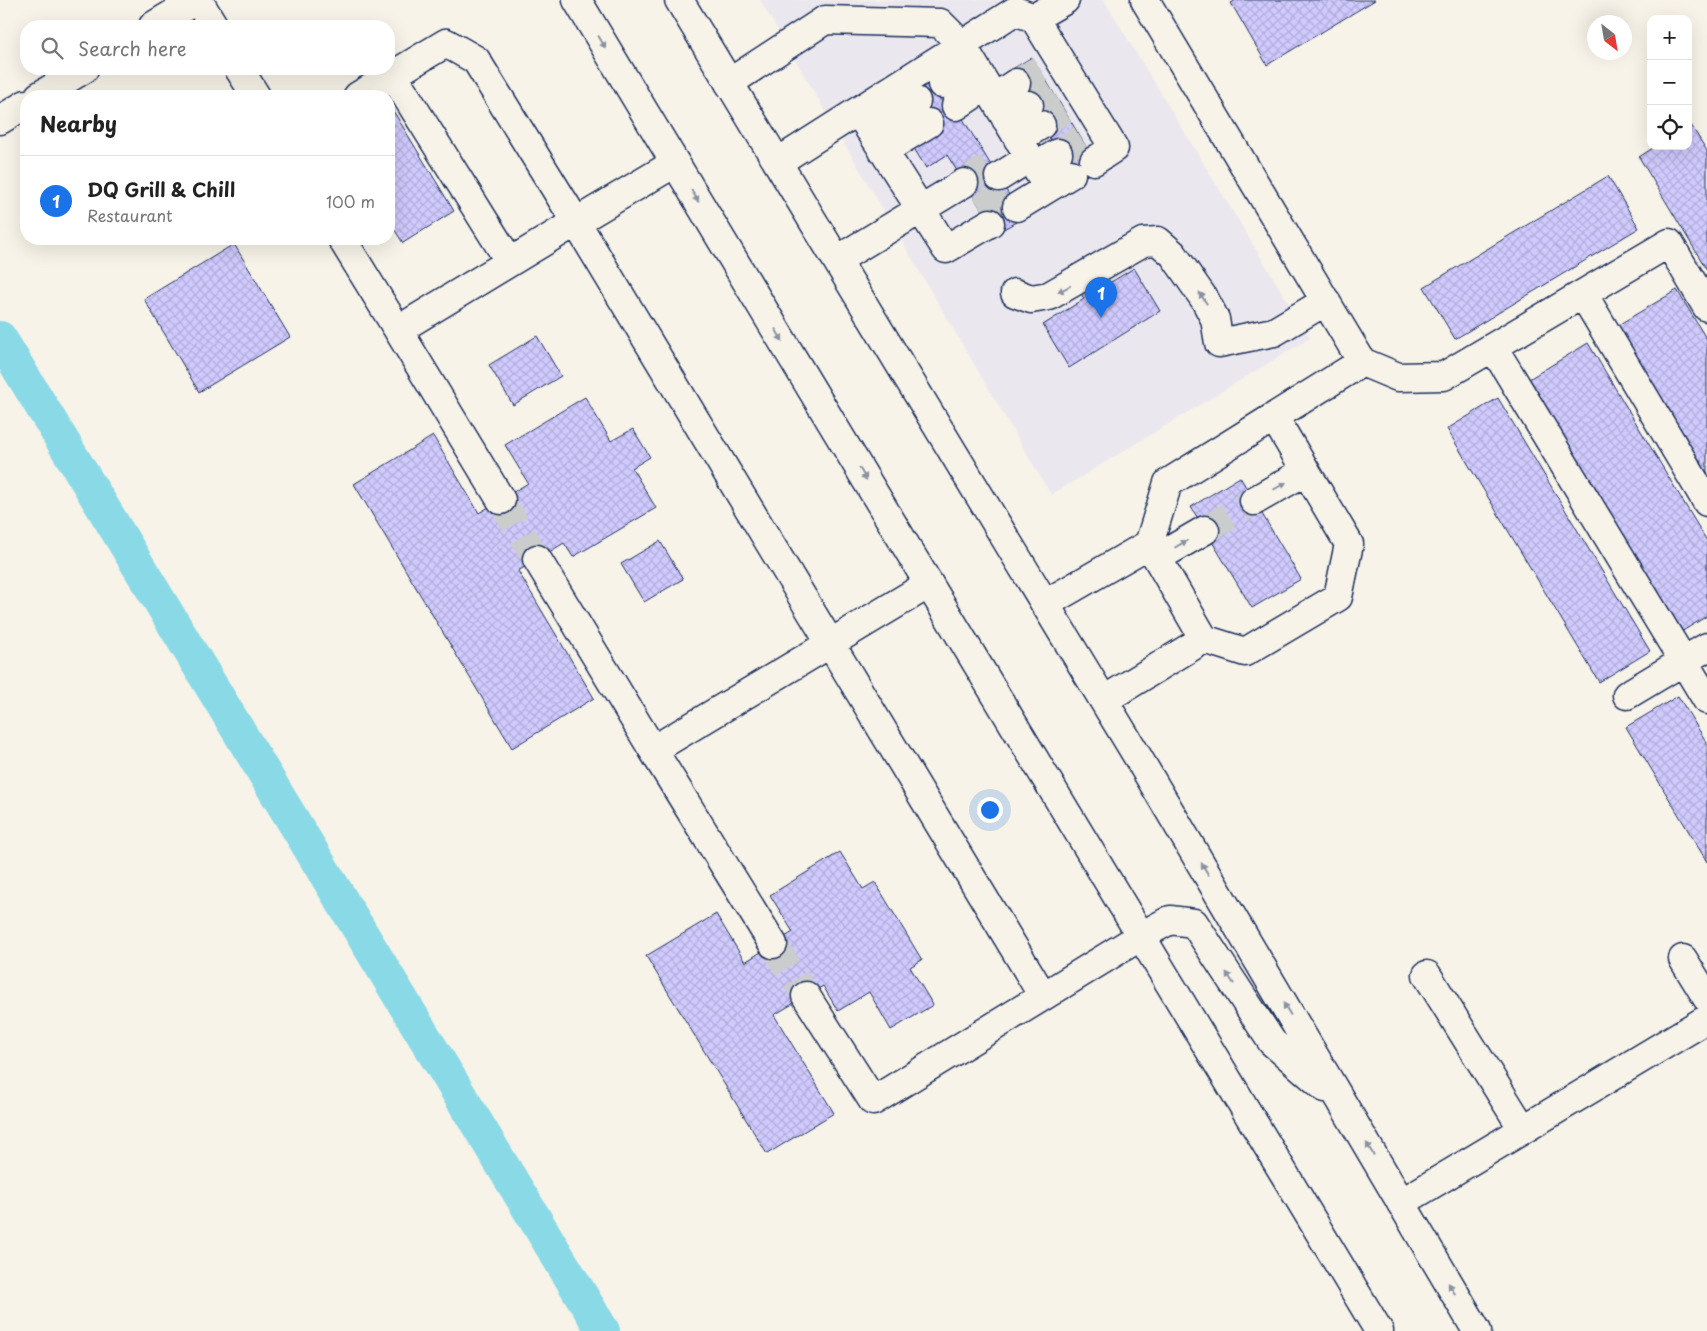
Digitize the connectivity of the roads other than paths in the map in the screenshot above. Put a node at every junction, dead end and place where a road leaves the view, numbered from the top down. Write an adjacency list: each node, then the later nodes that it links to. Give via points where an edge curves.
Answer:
1 (197, 0): 8 (main road); 9 (main road)
2 (577, 0): 26 (main road, one-way to 26)
3 (679, 0): 14 (main road)
4 (1065, 0): 7 (main road)
5 (1145, 0): 36 (main road)
6 (827, 10): 14 (main road); 22 (main road, via 940,23)
7 (1034, 18): 22 (main road, via 1015,11); 24 (main road, via 1062,84)
8 (163, 20)
9 (210, 20)
10 (395, 74): 30 (main road, via 446,43 476,60)
11 (74, 75): 15 (main road)
12 (243, 75): 16 (main road)
13 (393, 75): 17 (main road); 33 (main road)
14 (729, 83): 25 (main road)
15 (49, 90)
16 (252, 90)
17 (368, 90)
18 (949, 95): 22 (main road)
19 (20, 108): 21 (main road)
20 (922, 112): 23 (main road)
21 (0, 120)
22 (1010, 126): 22 (main road, via 1029,104); 23 (main road); 27 (main road); 28 (main road)
23 (870, 130): 25 (main road); 29 (main road)
24 (1092, 142)
25 (778, 162): 32 (main road)
26 (675, 163): 30 (main road); 49 (main road, one-way to 49)
27 (1064, 164)
28 (1004, 185)
29 (928, 221): 29 (main road, via 976,202 946,249); 32 (main road)
30 (576, 222): 33 (main road); 52 (main road)
31 (346, 245): 38 (main road)
32 (837, 260): 50 (main road)
33 (510, 262): 38 (main road)
34 (1015, 293): 36 (main road, one-way to 34, via 1274,332 1219,343 1215,319 1205,300 1172,254 1158,241 1143,242 1049,296 1031,299)
35 (1583, 294): 37 (main road, via 1669,243); 39 (main road); 45 (main road)
36 (1326, 302): 40 (main road)
37 (1707, 307)
38 (398, 330): 43 (main road)
39 (1494, 347): 40 (main road, via 1444,376 1398,377); 54 (main road)
40 (1362, 362): 41 (main road)
41 (1274, 417): 42 (main road); 47 (main road, via 1168,483)
42 (1306, 471): 44 (main road, one-way to 42); 51 (main road, via 1349,544 1338,597 1245,652)
43 (501, 500)
44 (1254, 501)
45 (1707, 502)
46 (1205, 530): 47 (main road, one-way to 46)
47 (1153, 551): 50 (main road); 51 (main road)
48 (537, 559): 58 (main road)
49 (929, 584): 52 (main road); 59 (main road)
50 (1045, 604): 56 (main road)
51 (1204, 639): 56 (main road)
52 (831, 643): 58 (main road); 64 (main road)
53 (1707, 647): 54 (main road)
54 (1684, 661): 55 (main road); 57 (main road)
55 (1627, 695)
56 (1104, 700): 67 (main road, one-way to 56)
57 (1707, 700)
58 (653, 750): 60 (main road)
59 (1141, 936): 64 (main road); 67 (main road, one-way to 59, via 1272,1042 1194,923 1170,920); 70 (main road)
60 (774, 944)
61 (1683, 959): 65 (main road)
62 (1427, 975): 68 (main road)
63 (806, 996): 64 (main road, via 873,1101)
64 (1043, 996)
65 (1707, 998)
66 (1707, 1019): 68 (main road)
67 (1343, 1104): 69 (main road, one-way to 67)
68 (1523, 1130): 69 (main road)
69 (1401, 1202): 71 (main road, one-way to 69)
70 (1379, 1331)
71 (1477, 1331)

